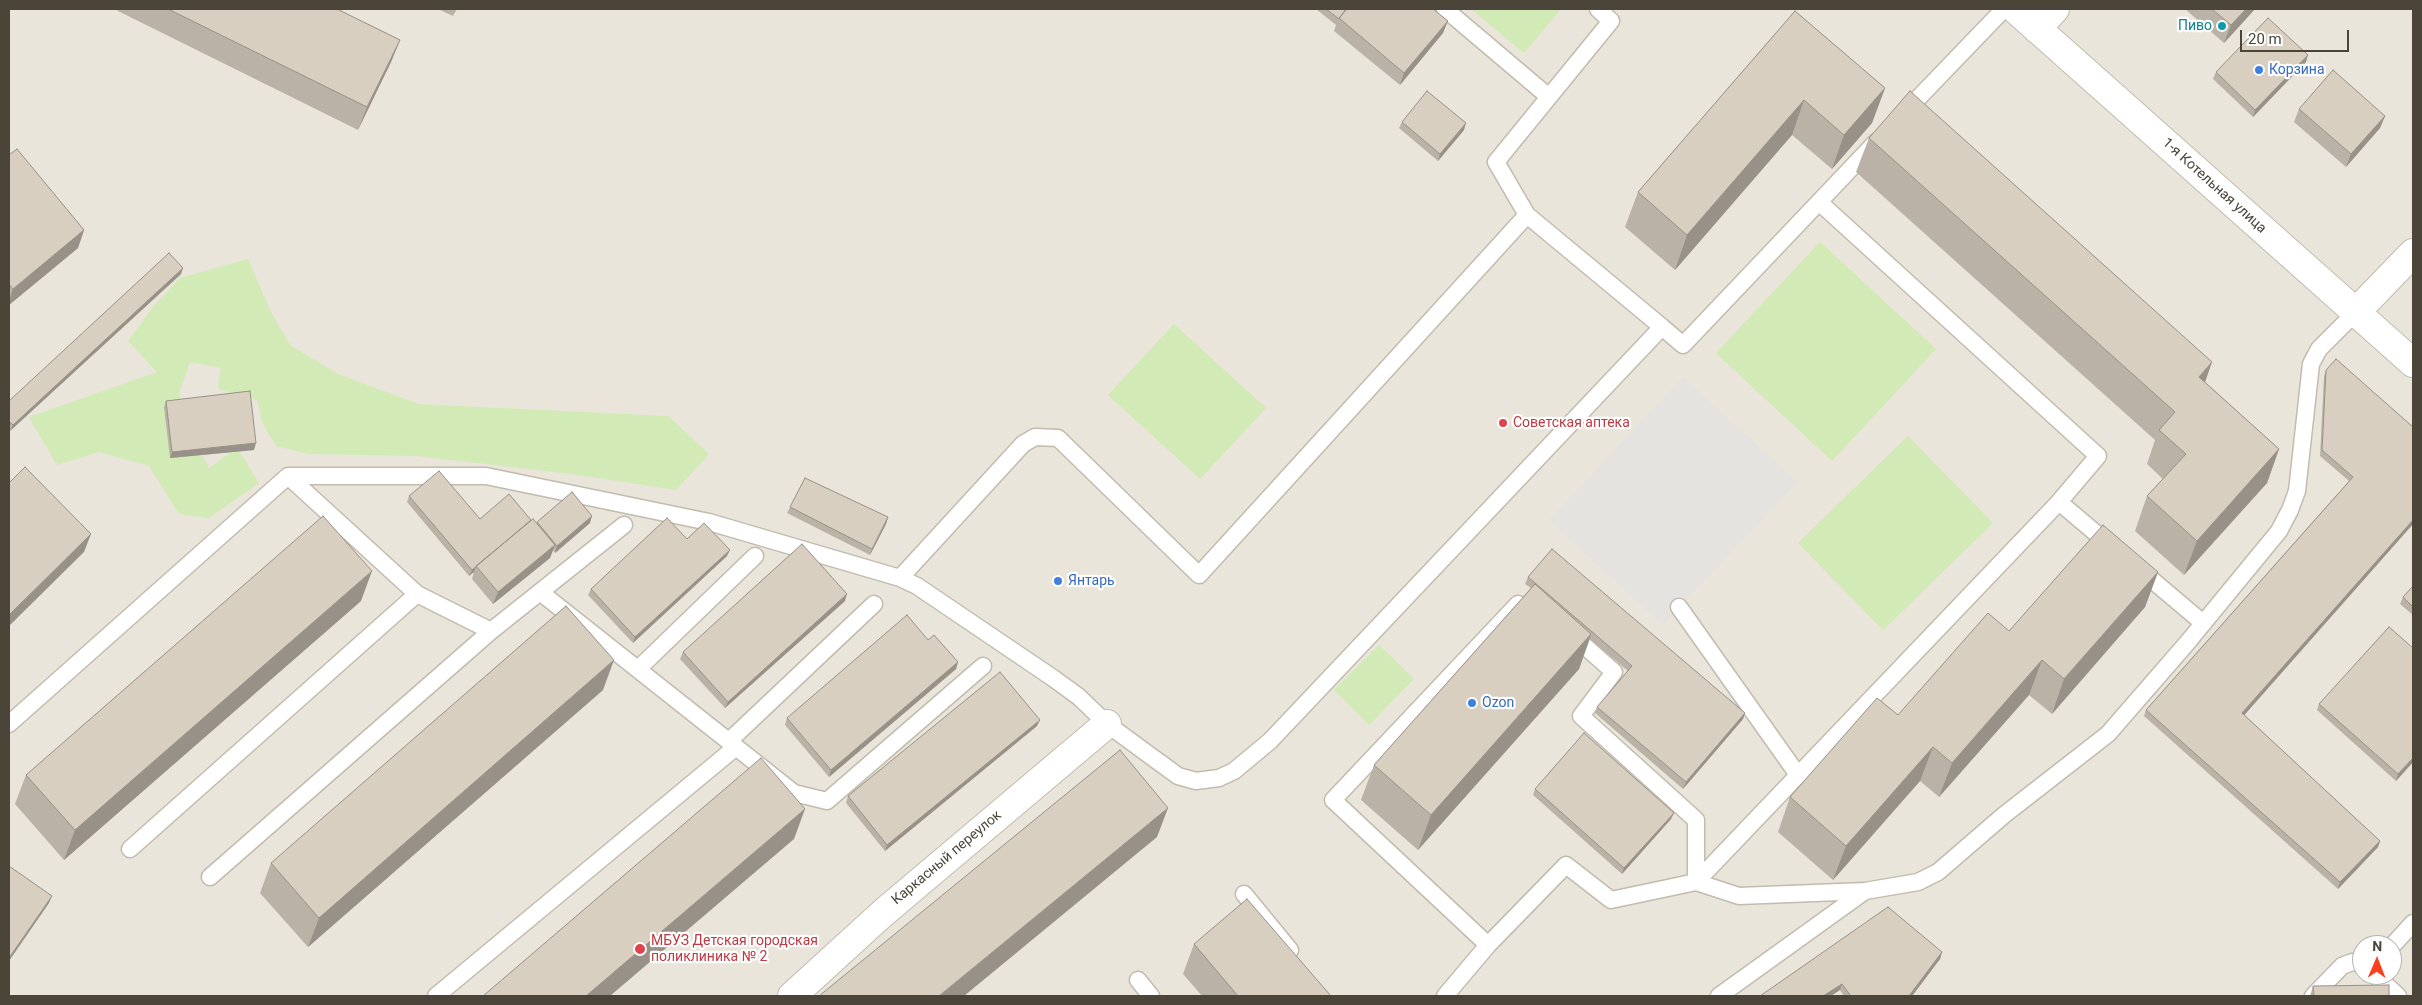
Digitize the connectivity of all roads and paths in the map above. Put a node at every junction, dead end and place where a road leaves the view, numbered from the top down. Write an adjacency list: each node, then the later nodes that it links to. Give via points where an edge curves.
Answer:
1 (1445, 9): 7 (lane)
2 (1598, 9): 7 (lane, via 1611,20)
3 (2004, 9): 8 (lane)
4 (2015, 9): 6 (street, 1-я Котельная улица)
5 (2055, 9): 6 (street)
6 (2036, 28): 11 (street, 1-я Котельная улица)
7 (1549, 97): 9 (lane, via 1496,162)
8 (1819, 202): 12 (lane, via 1683,345); 15 (lane, via 2098,456)
9 (1527, 215): 12 (lane); 18 (lane, via 1199,575 1058,438 1035,437 1023,444)
10 (2413, 253): 11 (street)
11 (2356, 312): 13 (street, 1-я Котельная улица); 25 (lane, via 2319,349 2312,364 2297,491 2290,510 2279,531)
12 (1662, 327): 30 (lane, via 1270,740 1234,771 1219,778 1196,781 1178,776)
13 (2413, 364)
14 (288, 476): 18 (lane, via 486,476 709,522); 20 (lane); 29 (lane)
15 (2059, 502): 25 (lane); 32 (lane)
16 (624, 525): 19 (lane)
17 (755, 556): 28 (lane)
18 (900, 578): 30 (lane, via 917,586 1054,678)
19 (540, 592): 26 (lane); 28 (lane)
20 (417, 594): 26 (lane); 33 (lane)
21 (1534, 601): 40 (lane, via 1526,594 1333,800)
22 (874, 604): 31 (lane)
23 (1679, 607): 32 (lane)
24 (1556, 620): 35 (lane, via 1614,672 1581,716 1696,820)
25 (2203, 623): 36 (lane, via 2108,734 2004,815 1938,872 1918,882)
26 (491, 631): 34 (lane)
27 (983, 666): 31 (lane, via 827,801 794,793)
28 (638, 669): 31 (lane)
29 (9, 724)
30 (1107, 724): 46 (street, Каркасный переулок, via 882,912)
31 (733, 744): 45 (lane)
32 (1798, 775): 35 (lane)
33 (130, 850)
34 (210, 877)
35 (1696, 882): 36 (lane, via 1739,896); 40 (lane, via 1611,900 1566,865)
36 (1865, 891): 49 (lane)
37 (1244, 894): 41 (lane)
38 (2413, 923): 39 (lane)
39 (2402, 935)
40 (1488, 945): 48 (lane)
41 (1298, 960)
42 (2352, 962): 50 (lane, via 2342,966)
43 (1138, 980): 47 (lane)
44 (2386, 985): 51 (lane)
45 (436, 996)
46 (792, 996)
47 (1150, 996)
48 (1445, 996)
49 (1719, 996)
50 (2313, 996)
51 (2398, 996)

